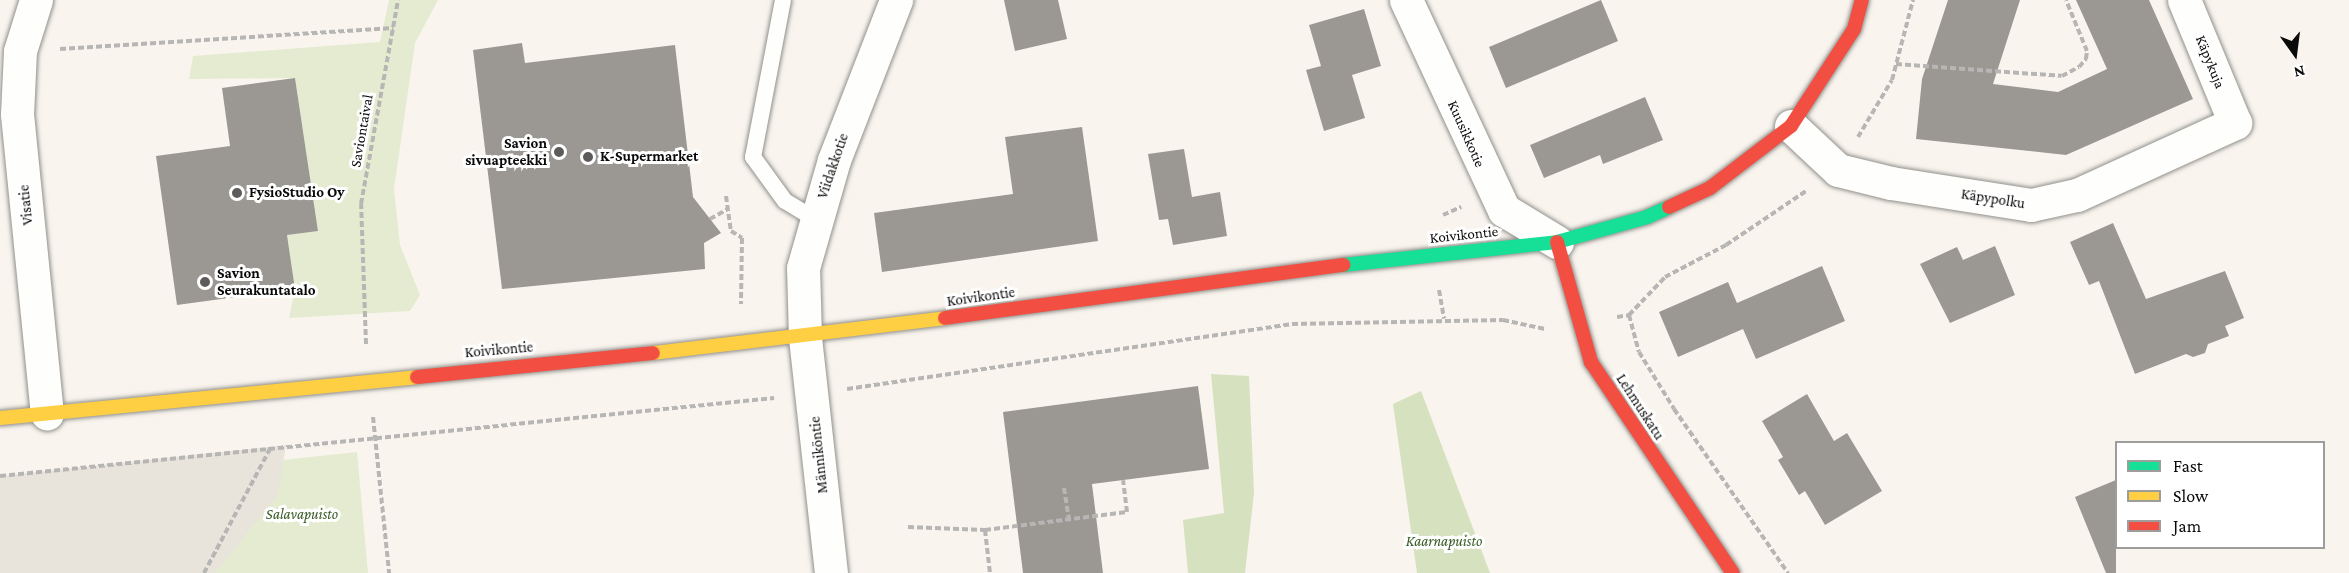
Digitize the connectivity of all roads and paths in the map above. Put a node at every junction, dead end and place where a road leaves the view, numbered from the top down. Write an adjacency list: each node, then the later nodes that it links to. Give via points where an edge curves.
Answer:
1 (36, 0): 10 (street, Visatie)
2 (398, 0): 9 (path, Saviontaival)
3 (783, 0): 17 (lane, via 753,157 785,201)
4 (896, 0): 17 (street, Viidakkotie, via 834,160)
5 (1406, 0): 18 (street, Kuusikkotie, via 1504,210)
6 (1862, 0): 13 (main road, Koivikontie, via 1854,30)
7 (2066, 0): 11 (path, via 2087,51 2079,67 2062,76)
8 (2184, 0): 12 (street, Käpykuja)
9 (393, 28): 10 (path); 23 (path, Saviontaival, via 361,204)
10 (20, 51): 25 (street, Visatie, via 17,114)
11 (1896, 64)
12 (2235, 123): 13 (street, Käpypolku, via 2078,195 2031,205 1891,183 1838,170)
13 (1791, 126): 18 (main road, Koivikontie, via 1710,188 1647,217)
14 (726, 196): 15 (path)
15 (728, 209): 16 (path); 19 (path, via 731,231 742,238)
16 (710, 219)
17 (816, 219): 22 (street, Viidakkotie, via 803,268)
18 (1557, 243): 22 (main road, Koivikontie, via 1282,271); 39 (main road, Lehmuskatu, via 1591,362)
19 (741, 304)
20 (1629, 315): 40 (path, via 1639,352)
21 (1548, 330): 24 (path, via 1503,320 1292,324)
22 (805, 338): 24 (street, Männiköntie); 25 (main road, Koivikontie)
23 (366, 339)
24 (813, 394): 27 (path); 37 (street, Männiköntie)
25 (47, 413): 26 (main road, Koivikontie)
26 (0, 418)
27 (374, 436): 28 (path); 36 (path)
28 (271, 447): 29 (path); 35 (path)
29 (0, 476)
30 (1123, 480): 32 (path, via 1127,512)
31 (1064, 488): 32 (path)
32 (1069, 519): 34 (path)
33 (908, 527): 34 (path)
34 (985, 530): 38 (path)
35 (204, 573)
36 (389, 573)
37 (831, 573)
38 (990, 573)
39 (1733, 573)
40 (1788, 573)

